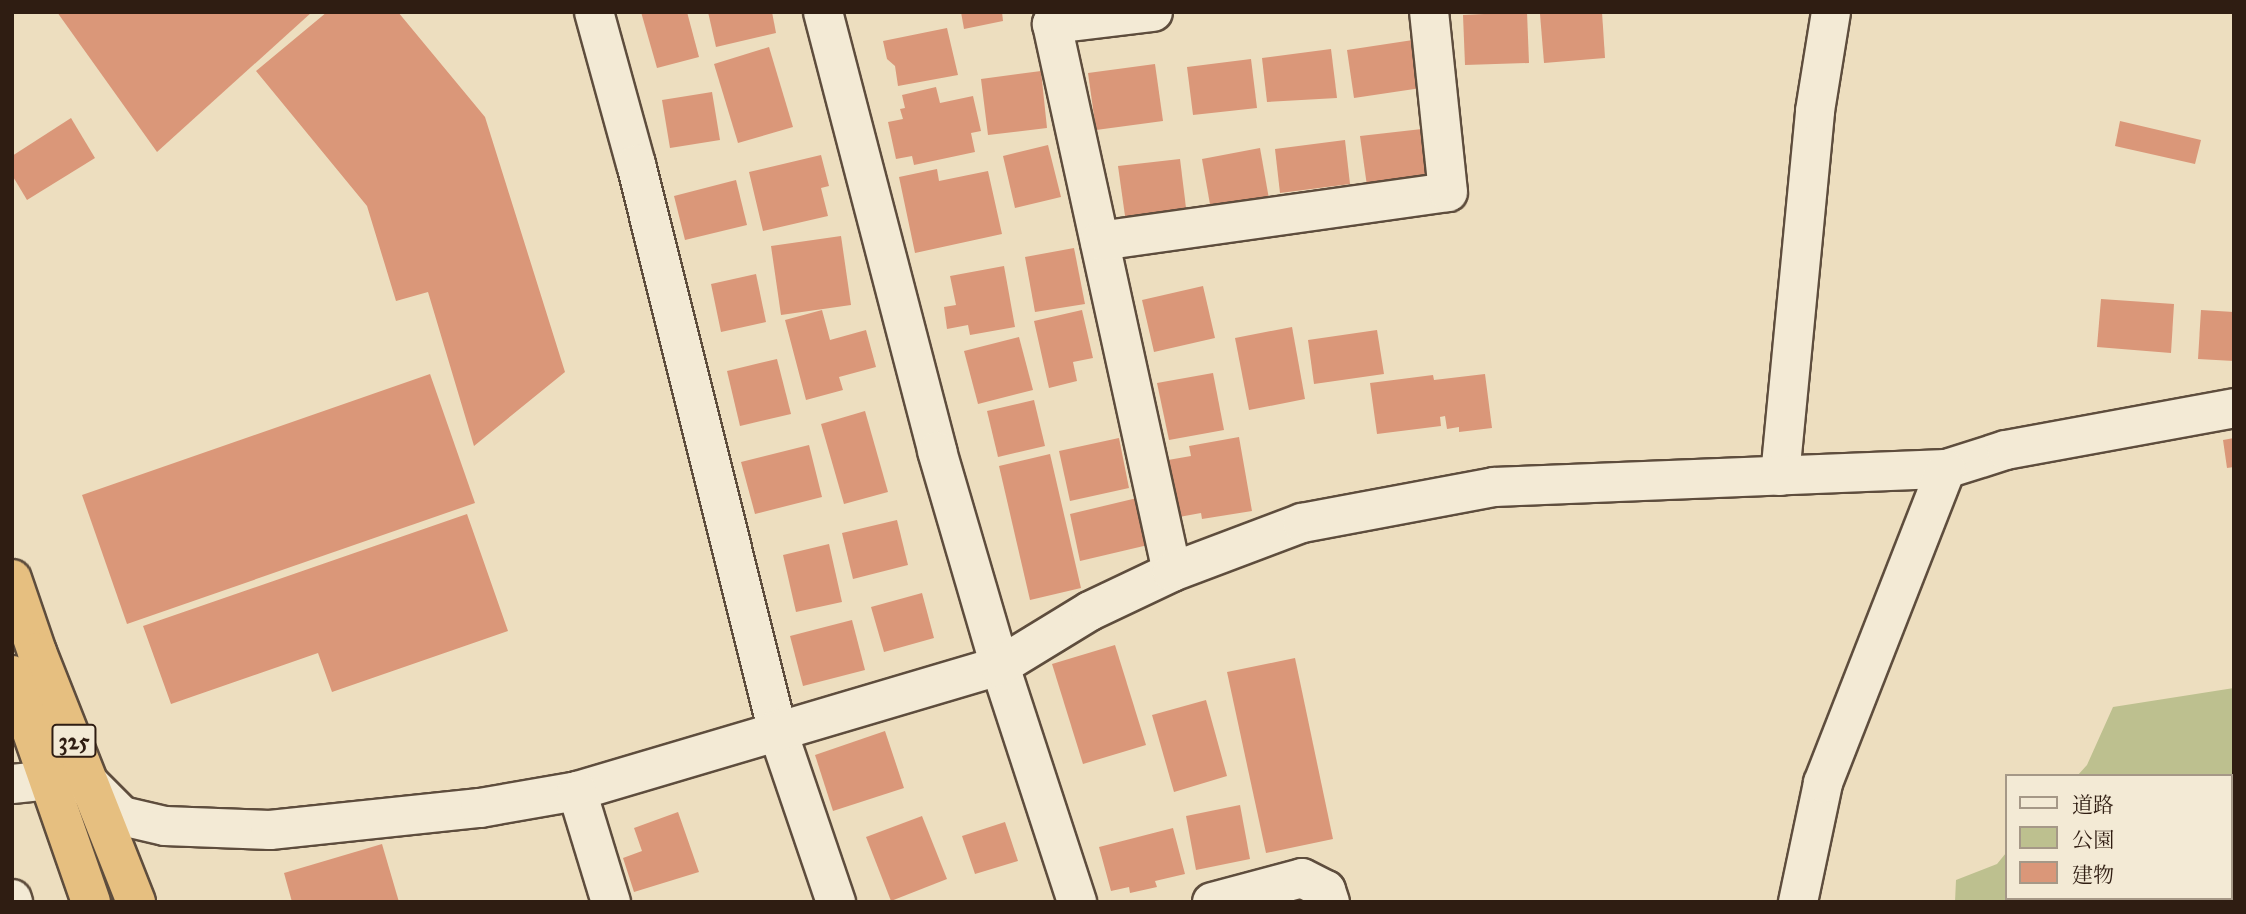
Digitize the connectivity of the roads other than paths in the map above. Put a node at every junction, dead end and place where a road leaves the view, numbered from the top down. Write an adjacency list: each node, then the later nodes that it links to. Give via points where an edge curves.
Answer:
1 (594, 12): 14 (street)
2 (823, 12): 12 (street, via 937,451)
3 (1153, 12): 6 (street, via 1052,24)
4 (1429, 12): 6 (street, via 1448,192)
5 (1831, 12): 9 (street, via 1815,111)
6 (1100, 242): 10 (street)
7 (2234, 408): 8 (street, via 2006,450)
8 (1947, 469): 9 (street); 26 (street, via 1823,783)
9 (1780, 476): 10 (street, via 1494,487 1302,523)
10 (1172, 572): 12 (street, via 1090,611)
11 (12, 579): 17 (highway, 325)
12 (1000, 666): 14 (street); 23 (street)
13 (12, 675): 15 (highway, 325)
14 (777, 729): 18 (street); 22 (street)
15 (50, 780): 16 (street); 17 (street); 19 (highway, 325)
16 (12, 784)
17 (92, 786): 18 (street, via 122,816 165,826 270,830 480,808); 20 (highway, 325)
18 (577, 791): 21 (street)
19 (91, 902)
20 (136, 902)
21 (611, 902)
22 (836, 902)
23 (1077, 902)
24 (1212, 902): 25 (street, via 1302,878 1326,890)
25 (1330, 902)
26 (1798, 902)

